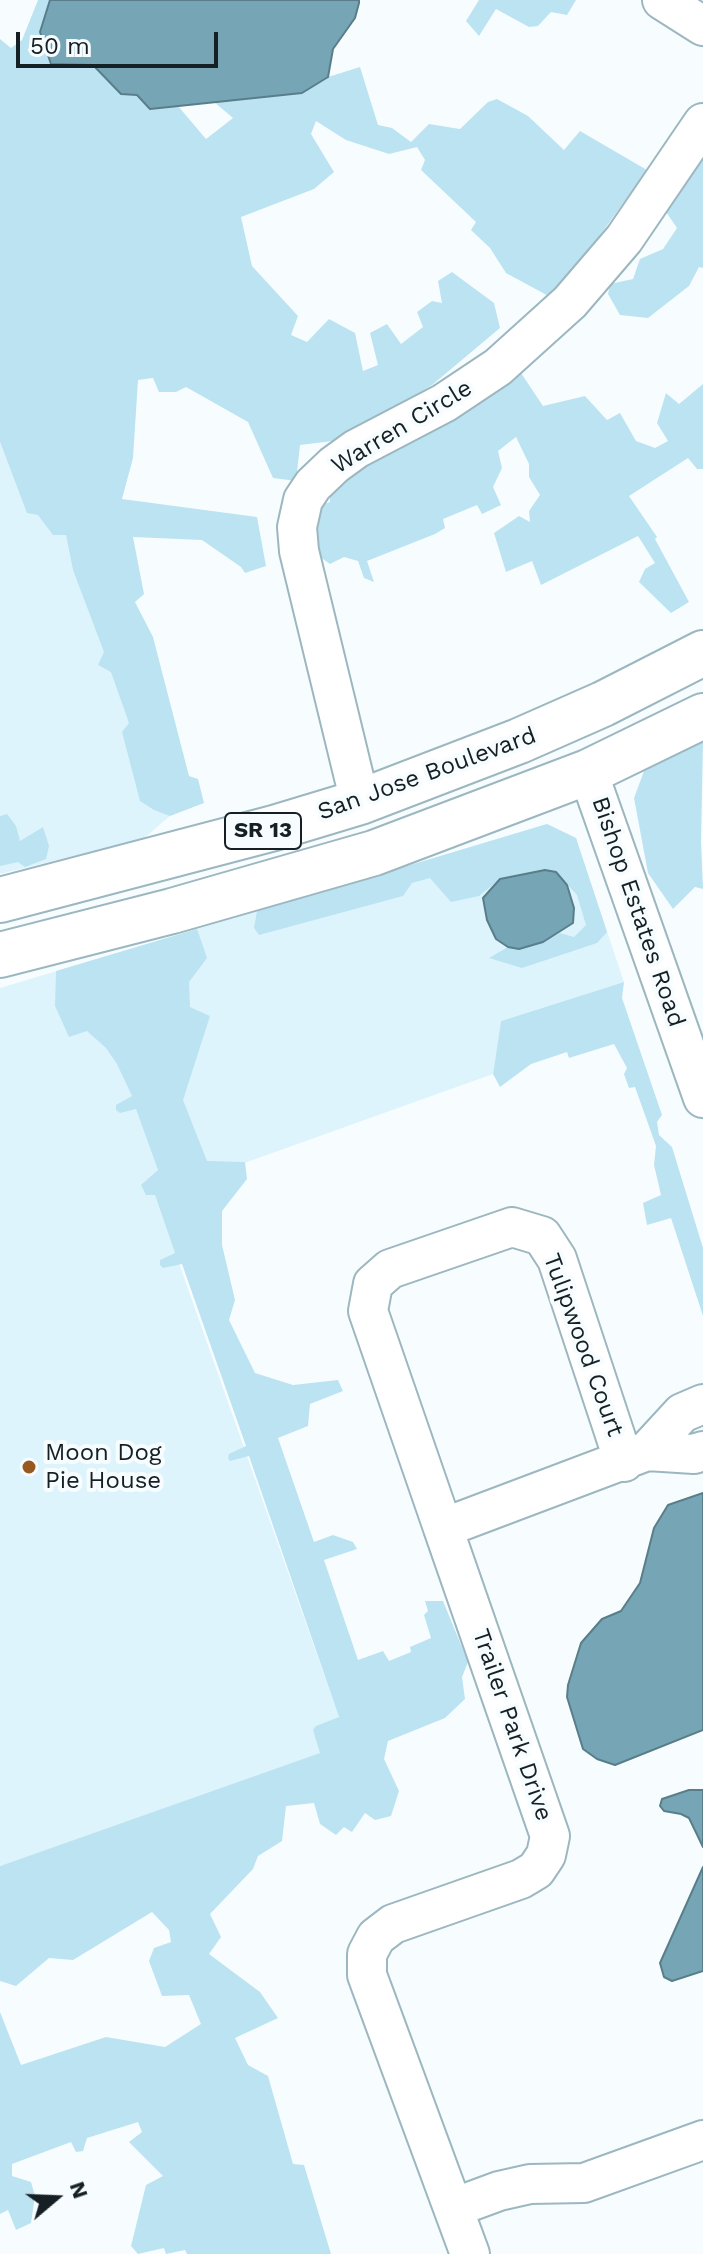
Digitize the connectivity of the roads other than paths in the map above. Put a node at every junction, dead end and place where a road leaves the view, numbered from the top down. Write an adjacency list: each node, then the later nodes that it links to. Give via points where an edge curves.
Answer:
1 (662, 0): 2 (street)
2 (703, 26)
3 (703, 123): 8 (street, Warren Circle, via 624,239 570,302 498,367 334,465 303,500 299,551)
4 (703, 653): 8 (main road, San Jose Boulevard / SR 13, via 519,741)
5 (703, 675): 7 (main road, via 596,733 587,747)
6 (703, 716): 7 (main road, SR 13)
7 (588, 772): 9 (main road, SR 13, via 374,853); 12 (street, Bishop Estates Road)
8 (360, 802): 9 (main road, via 362,821 354,837 269,866); 10 (main road, San Jose Boulevard / SR 13)
9 (251, 888): 11 (main road, SR 13)
10 (0, 900)
11 (0, 955)
12 (703, 1098)
13 (703, 1404): 15 (street, via 682,1413)
14 (703, 1451): 15 (street)
15 (636, 1456): 16 (street); 16 (street, Tulipwood Court, via 557,1259 542,1236 512,1227 390,1269 373,1284 368,1311)
16 (443, 1528): 18 (street, Trailer Park Drive, via 550,1836 536,1870 393,1924 376,1937 367,1954 367,1975)
17 (703, 2140): 18 (street, via 584,2183 530,2184)
18 (453, 2208): 19 (street, Trailer Park Drive)
19 (470, 2254)

